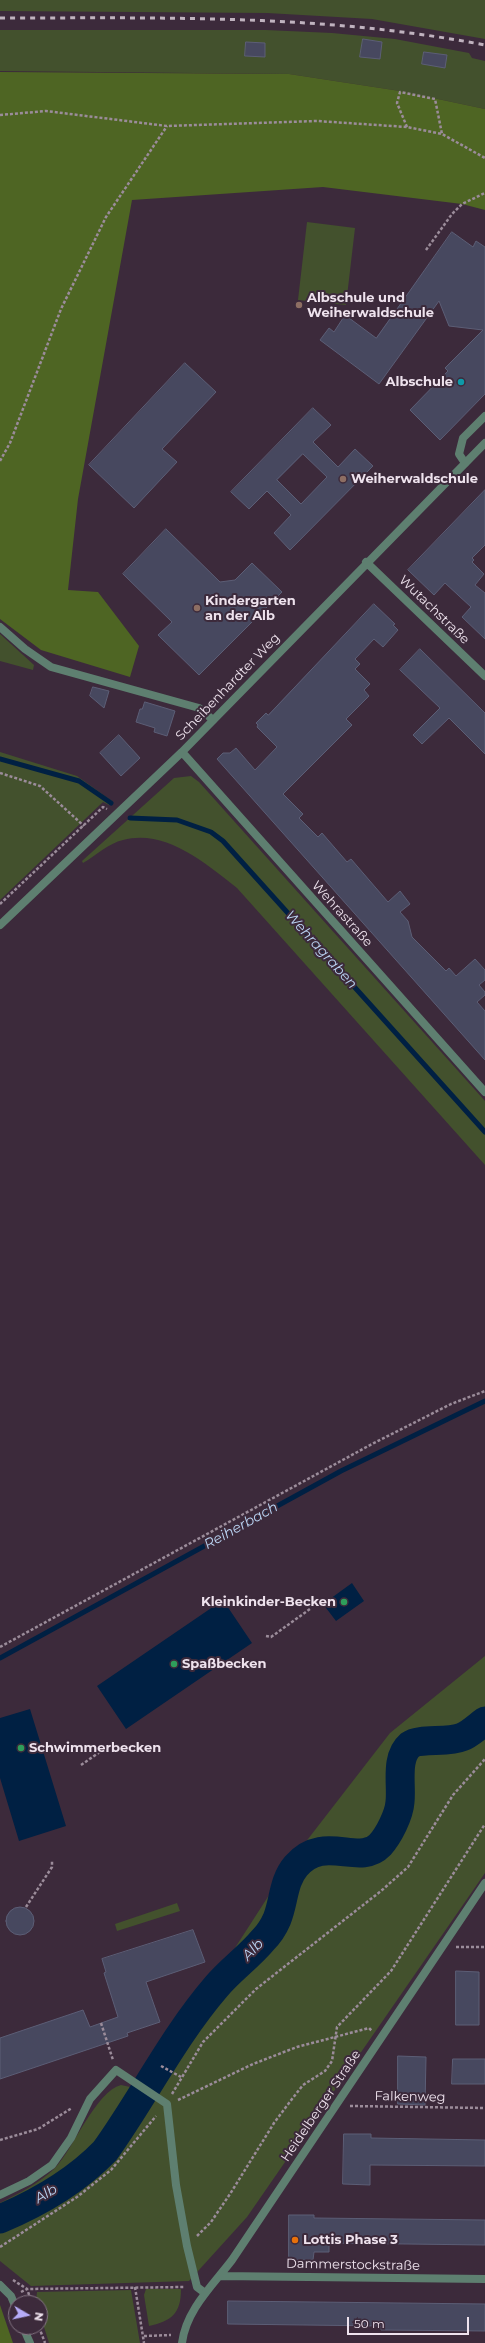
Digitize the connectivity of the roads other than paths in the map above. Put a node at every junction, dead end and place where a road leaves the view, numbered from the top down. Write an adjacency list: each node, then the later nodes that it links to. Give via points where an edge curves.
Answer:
1 (485, 416): 3 (street, via 463,438 459,454)
2 (485, 443): 3 (street, Scheibenhardter Weg)
3 (465, 463): 4 (street, Scheibenhardter Weg)
4 (366, 562): 6 (street, Wutachstraße); 7 (street, Scheibenhardter Weg)
5 (0, 627): 7 (street, via 50,667 199,708)
6 (485, 676)
7 (214, 720): 8 (street, Scheibenhardter Weg)
8 (182, 752): 9 (street, Scheibenhardter Weg); 10 (street, Wehrastraße)
9 (0, 926)
10 (485, 1092)
11 (485, 1883): 13 (street, Heidelberger Straße)
12 (0, 2196): 16 (street, via 52,2165 71,2138 90,2099 116,2070 167,2104 176,2185 187,2246 197,2287)
13 (220, 2276): 14 (street, Dammerstockstraße); 16 (street, Heidelberger Straße)
14 (485, 2279)
15 (0, 2285): 17 (street)
16 (205, 2293): 18 (street, Heidelberger Straße, via 188,2321)
17 (10, 2295)
18 (182, 2339)

